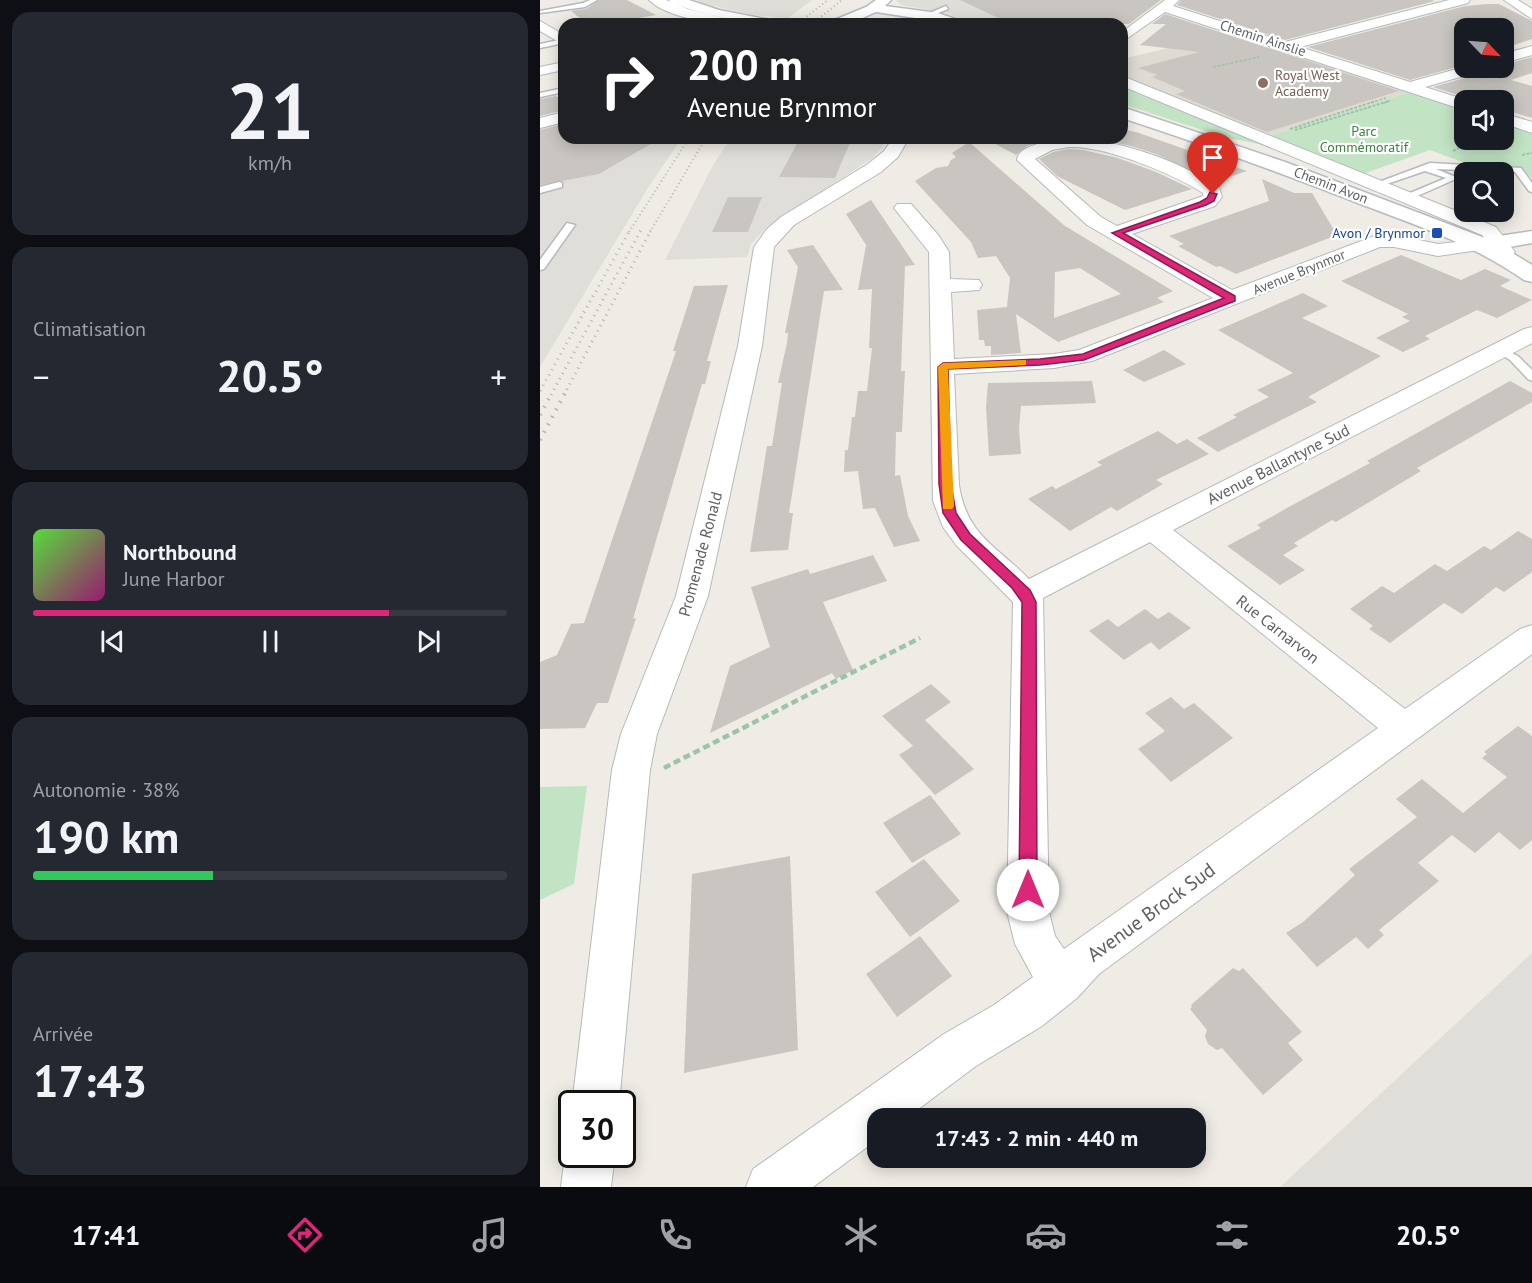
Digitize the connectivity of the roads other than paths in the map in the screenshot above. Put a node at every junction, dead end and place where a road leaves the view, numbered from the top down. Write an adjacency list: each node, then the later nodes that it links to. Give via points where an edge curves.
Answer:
1 (594, 0): 10 (lane, via 585,5)
2 (655, 0): 12 (street)
3 (676, 0): 13 (main road)
4 (1188, 0): 8 (street)
5 (1464, 0): 20 (street)
6 (1510, 0): 11 (street)
7 (879, 4): 14 (main road); 15 (main road)
8 (1168, 4): 17 (street); 20 (street, Chemin Ainslie)
9 (946, 8): 15 (lane)
10 (542, 11): 16 (street)
11 (1532, 15)
12 (707, 18)
13 (738, 18)
14 (850, 18)
15 (921, 18)
16 (558, 33)
17 (1128, 34)
18 (558, 42): 19 (lane)
19 (540, 46)
20 (1287, 46): 27 (street, Chemin Ainslie)
21 (1532, 50): 22 (street)
22 (1514, 56)
23 (558, 67): 24 (street)
24 (540, 71)
25 (1454, 74): 27 (street)
26 (1128, 83): 41 (street)
27 (1410, 87): 30 (street, Chemin Ainslie)
28 (558, 91): 29 (lane)
29 (540, 95)
30 (1454, 102)
31 (1128, 114): 49 (main road, Chemin Avon)
32 (558, 118): 34 (street)
33 (1514, 122): 35 (street)
34 (540, 123)
35 (1531, 127)
36 (897, 144): 64 (street, Promenade Ronald, via 885,160 785,224 764,247 748,355 692,596 639,734 631,770)
37 (1060, 144): 47 (street, via 1026,156 1026,160 1083,212)
38 (1094, 144): 47 (street, via 1173,171 1212,191 1208,202)
39 (1425, 168): 41 (lane); 42 (lane, via 1436,165 1518,170); 44 (lane, via 1454,178)
40 (559, 185): 43 (lane)
41 (1375, 185): 44 (street)
42 (1532, 189)
43 (540, 190)
44 (1406, 198): 49 (street, via 1489,231)
45 (904, 208): 53 (street, via 938,249)
46 (570, 225): 50 (lane)
47 (1116, 233): 54 (street)
48 (1532, 237): 49 (main road)
49 (1497, 248): 51 (main road, Chemin Avon); 54 (street, Avenue Brynmor, via 1438,250 1380,240)
50 (540, 267)
51 (1532, 275)
52 (971, 285): 53 (street)
53 (940, 286): 57 (street)
54 (1231, 298): 57 (street, Avenue Brynmor, via 1084,357)
55 (1532, 334): 56 (street, Avenue Ballantyne Sud)
56 (1500, 350): 58 (lane); 59 (street, Avenue Ballantyne Sud)
57 (943, 367): 60 (street, via 949,513 970,542)
58 (1532, 377)
59 (1152, 529): 60 (street, Avenue Ballantyne Sud); 62 (street, Rue Carnarvon)
60 (1025, 594): 63 (street, via 1030,610 1028,912 1036,944)
61 (1532, 637): 62 (street, Avenue Brock Sud)
62 (1405, 729): 63 (street, Avenue Brock Sud, via 1084,959)
63 (1061, 983): 67 (street, Avenue Brock Sud, via 987,1036 960,1050)
64 (597, 1090)
65 (588, 1168): 66 (street)
66 (586, 1187)
67 (771, 1187)

